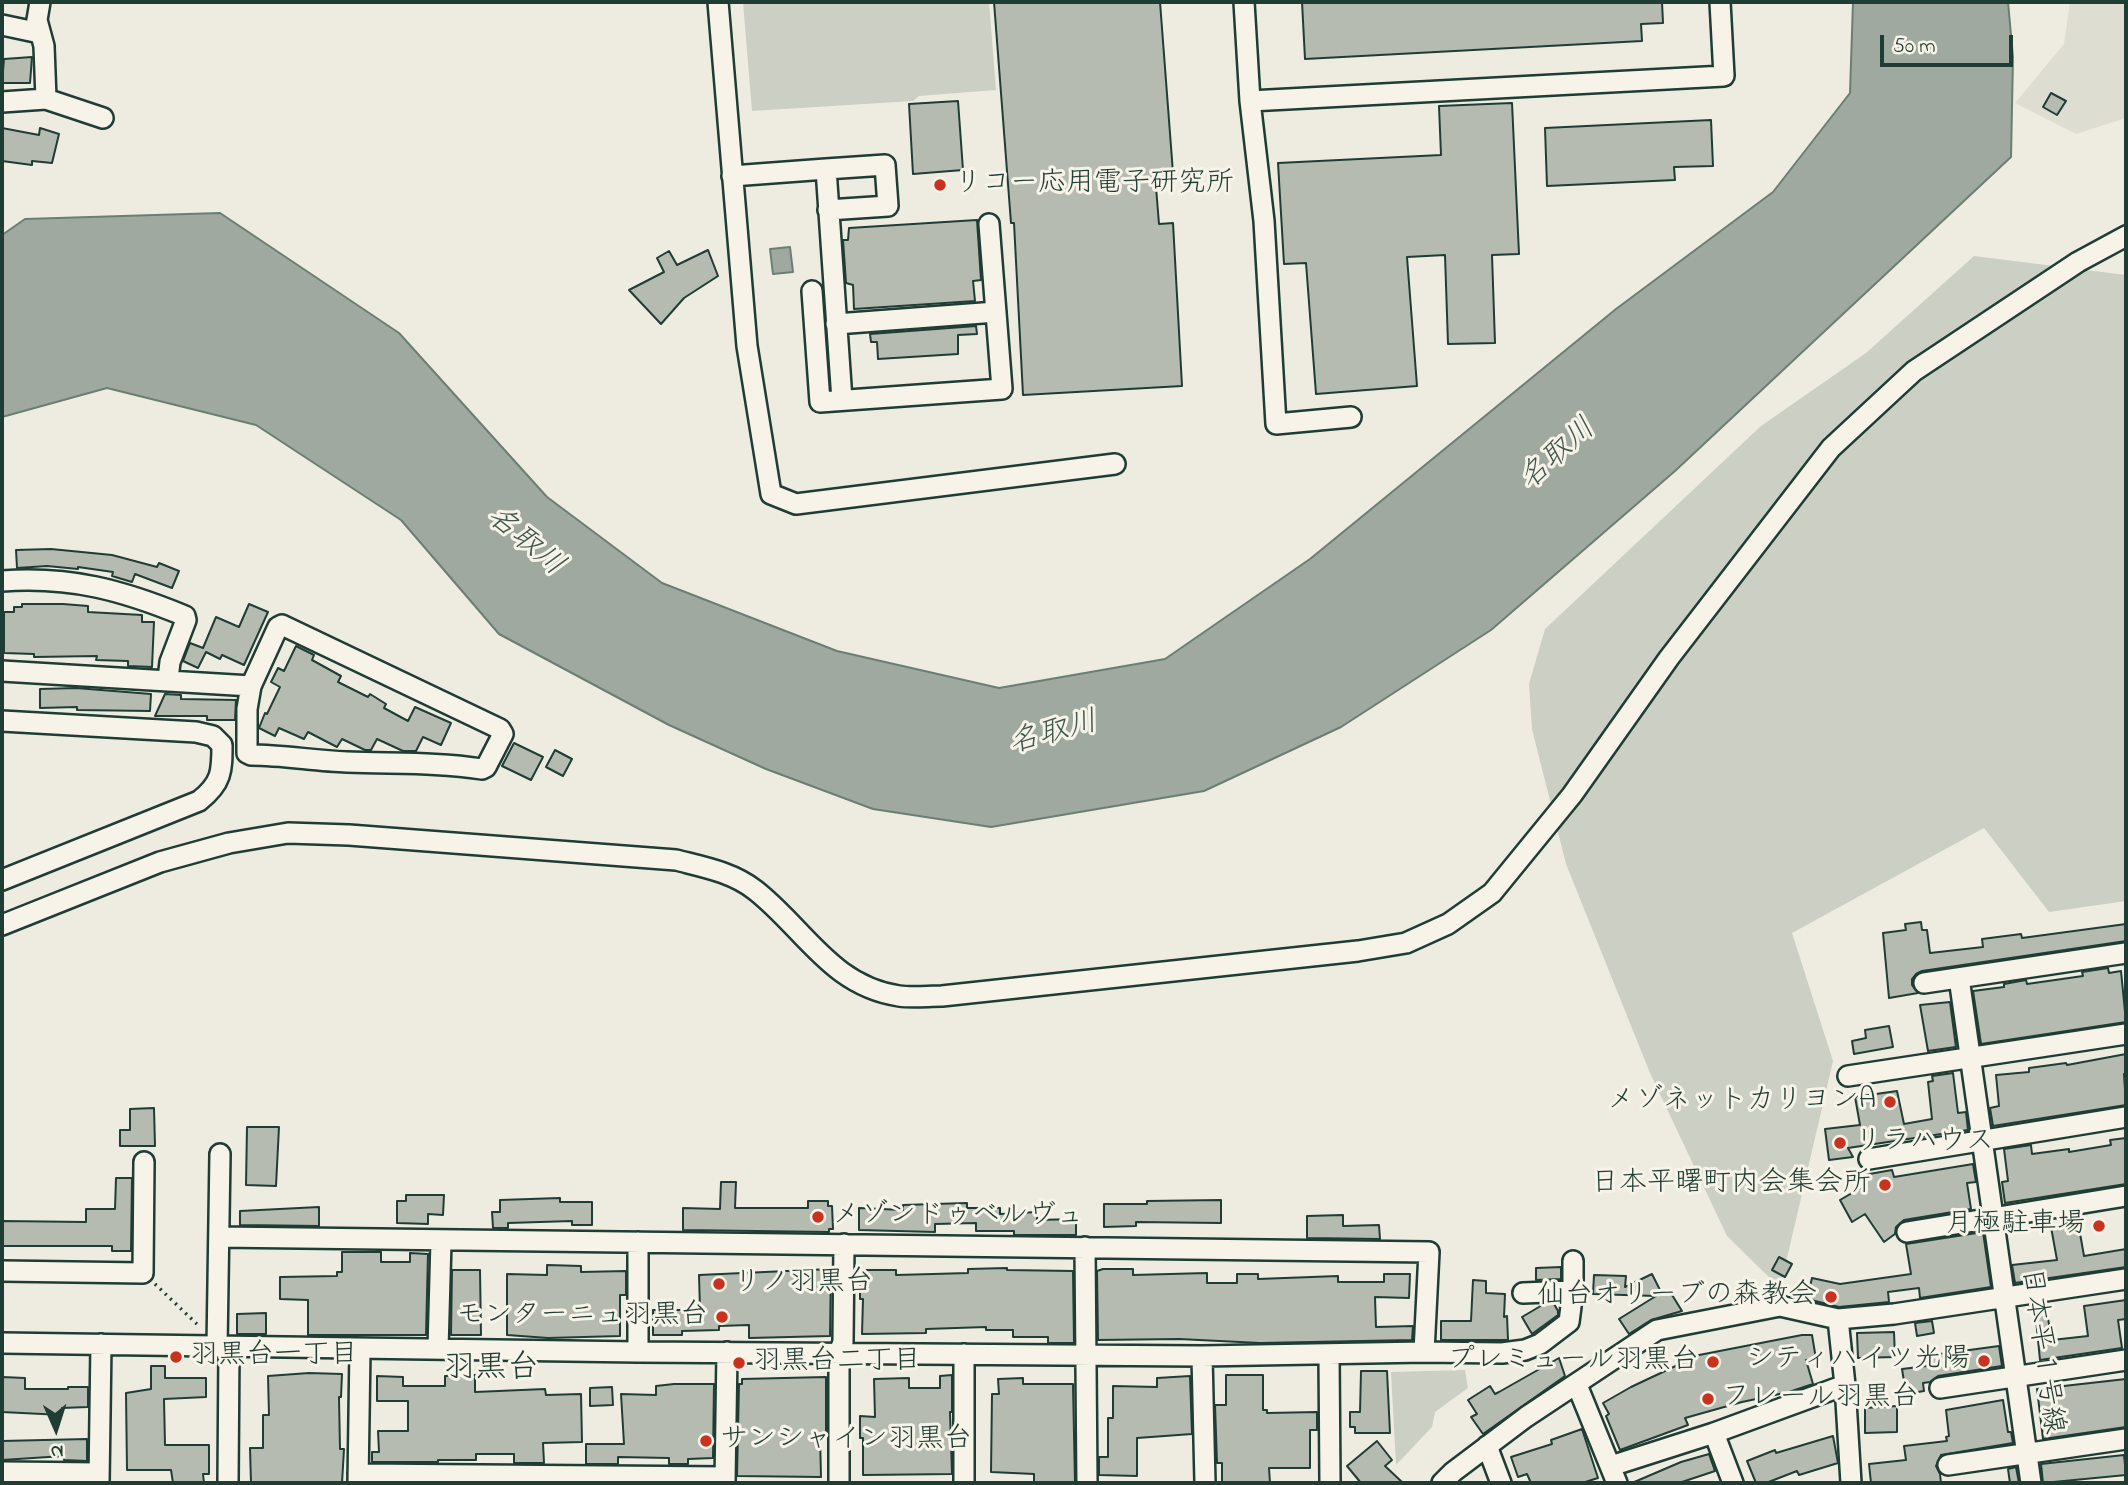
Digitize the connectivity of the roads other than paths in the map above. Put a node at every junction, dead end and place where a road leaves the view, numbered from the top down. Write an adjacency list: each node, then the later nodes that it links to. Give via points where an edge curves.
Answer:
1 (718, 2): 11 (street)
2 (1244, 2): 7 (street)
3 (1720, 2): 7 (street, via 1724,76)
4 (38, 11): 5 (street, via 35,32); 6 (street)
5 (2, 26)
6 (46, 99): 8 (street); 9 (street)
7 (1250, 101): 19 (street, via 1264,221 1276,424)
8 (2, 102)
9 (103, 118)
10 (826, 169): 11 (street); 12 (street); 12 (street, via 885,165 888,206)
11 (732, 176): 20 (street, via 747,346 771,494 796,504)
12 (828, 211): 17 (street)
13 (989, 224): 16 (street)
14 (2126, 236): 27 (street, via 2078,262 1914,371 1831,448 1669,658 1572,795 1492,892 1448,924 1406,943 942,996 899,996 862,985 823,959 782,913 725,873 676,860 288,833 160,862)
15 (812, 291): 18 (street, via 820,402)
16 (996, 312): 17 (street); 18 (street, via 1002,389)
17 (836, 324): 18 (street)
18 (842, 400)
19 (1351, 417)
20 (1115, 464)
21 (2, 581): 23 (street, via 87,584 123,592 185,616)
22 (2, 671): 23 (street)
23 (168, 680): 24 (street)
24 (251, 686): 24 (street, via 282,625 503,734 482,769 250,755)
25 (2, 722): 26 (street, via 196,732 220,740 222,771 217,784 199,801)
26 (2, 880)
27 (2, 925)
28 (2126, 953): 29 (street)
29 (1959, 978): 30 (street); 32 (street, 日本平１号線)
30 (1924, 983)
31 (2126, 1034): 32 (street)
32 (1970, 1056): 33 (street); 35 (street, 日本平１号線)
33 (1848, 1076)
34 (2126, 1117): 35 (street)
35 (1981, 1140): 37 (street); 40 (street, 日本平１号線)
36 (220, 1154): 42 (street)
37 (1869, 1159)
38 (144, 1162): 48 (street, via 143,1273)
39 (2126, 1196): 40 (street)
40 (1992, 1217): 41 (street); 52 (street, 日本平１号線)
41 (1906, 1232)
42 (219, 1237): 43 (street); 54 (street)
43 (441, 1241): 44 (street); 58 (street)
44 (638, 1242): 45 (street); 59 (street)
45 (844, 1244): 46 (street); 62 (street)
46 (1085, 1247): 61 (street, via 1429,1252); 64 (street)
47 (1573, 1261): 50 (street)
48 (2, 1271)
49 (2126, 1279): 52 (street)
50 (1573, 1291): 51 (street); 61 (street, via 1569,1322 1540,1344 1502,1353)
51 (1522, 1293)
52 (2005, 1297): 53 (street); 68 (street, 日本平１号線)
53 (1838, 1320): 69 (street, via 1780,1306 1657,1330); 70 (street)
54 (221, 1341): 56 (street); 57 (street); 82 (street)
55 (2, 1343): 56 (street)
56 (101, 1344): 79 (street)
57 (360, 1349): 58 (street); 80 (street)
58 (438, 1349): 59 (street)
59 (638, 1352): 60 (street)
60 (727, 1352): 62 (street); 81 (street)
61 (1424, 1352): 65 (street)
62 (839, 1353): 63 (street); 83 (street)
63 (964, 1354): 64 (street); 84 (street)
64 (1086, 1355): 66 (street); 85 (street)
65 (1329, 1355): 66 (street); 87 (street)
66 (1202, 1356): 86 (street)
67 (2126, 1360): 68 (street)
68 (2018, 1376): 71 (street); 75 (street, 日本平１号線)
69 (1577, 1385): 74 (street); 78 (street)
70 (1845, 1385): 72 (street); 91 (street)
71 (1940, 1388)
72 (1714, 1433): 78 (street); 90 (street)
73 (2126, 1439): 75 (street)
74 (1487, 1446): 88 (street); 89 (street)
75 (2026, 1453): 76 (street); 92 (street, 日本平１号線)
76 (1948, 1465)
77 (2, 1472): 79 (street)
78 (1614, 1475)
79 (99, 1478)
80 (358, 1479): 81 (street)
81 (725, 1480)
82 (228, 1483)
83 (839, 1483)
84 (964, 1483)
85 (1087, 1483)
86 (1205, 1483)
87 (1330, 1483)
88 (1442, 1483)
89 (1501, 1483)
90 (1733, 1483)
91 (1852, 1483)
92 (2031, 1483)

